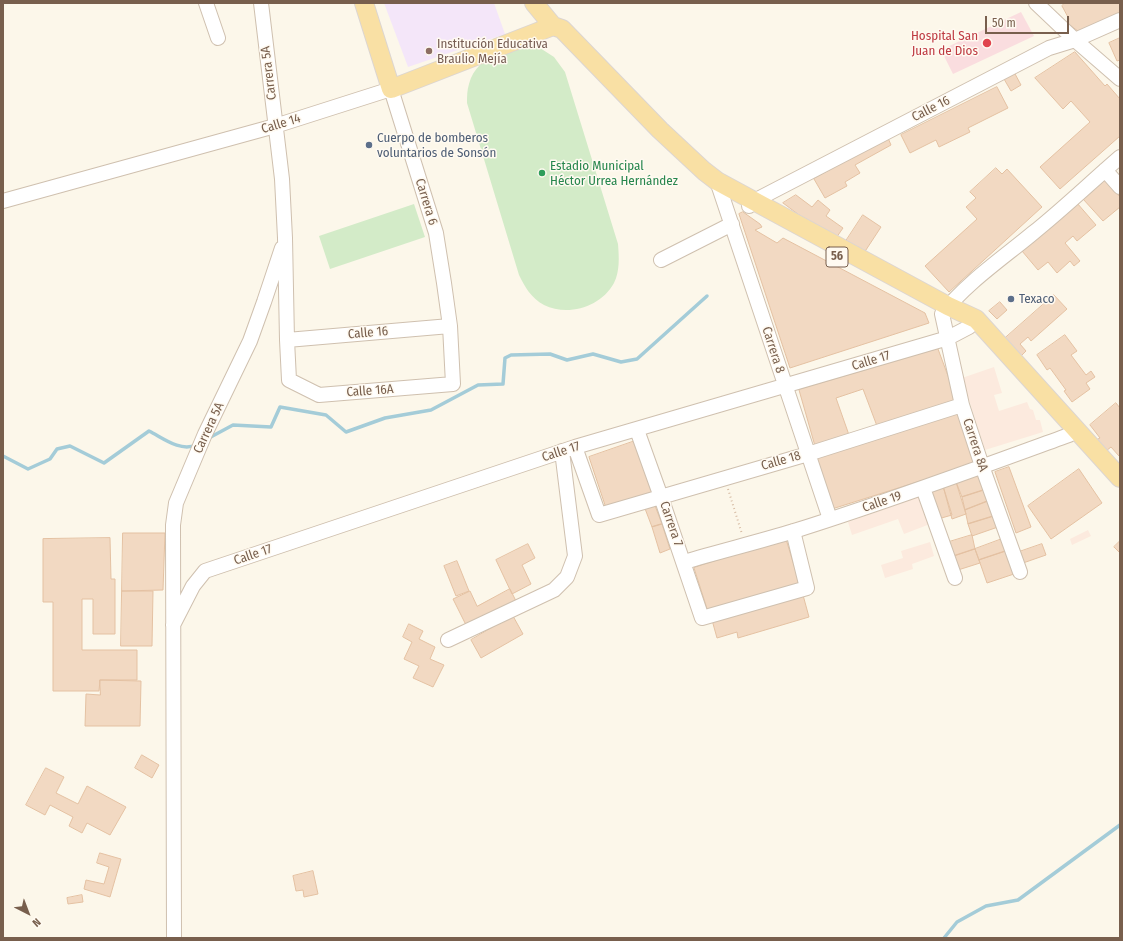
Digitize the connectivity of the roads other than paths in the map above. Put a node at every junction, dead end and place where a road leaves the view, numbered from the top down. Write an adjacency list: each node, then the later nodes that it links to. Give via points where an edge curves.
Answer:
1 (206, 3): 8 (street)
2 (261, 3): 12 (street, Carrera 5A)
3 (364, 3): 11 (main road, Carrera 6)
4 (534, 3): 7 (main road, 56)
5 (1036, 3): 9 (street)
6 (1120, 20): 9 (street, Calle 16)
7 (553, 26): 11 (main road, Calle 14); 15 (main road, 56, via 555,35 654,136 699,178)
8 (218, 38)
9 (1075, 40): 10 (street); 18 (street, Calle 16, via 1049,48)
10 (1120, 79)
11 (391, 90): 12 (street, Calle 14); 24 (street, Carrera 6, via 436,232)
12 (275, 126): 17 (street, Calle 14); 20 (street, Carrera 5A, via 282,178)
13 (1120, 157): 14 (street)
14 (1105, 170): 16 (street); 22 (street, via 971,284)
15 (719, 187): 18 (main road, 56); 19 (street, Carrera 8)
16 (1120, 188)
17 (3, 202)
18 (750, 204): 22 (main road, 56)
19 (732, 224): 21 (street); 29 (street, Carrera 8)
20 (285, 238): 26 (street, Carrera 5A); 45 (street, Carrera 5A, via 250,341 205,434 176,503 173,525)
21 (661, 260)
22 (945, 310): 23 (main road, 56); 25 (street, Carrera 8A)
23 (972, 323): 25 (street, Calle 17); 32 (main road, 56)
24 (450, 326): 26 (street, Calle 16); 28 (street, Carrera 6)
25 (948, 338): 29 (street, Calle 17); 30 (street, Carrera 8A)
26 (287, 340): 27 (street, Carrera 5A)
27 (289, 380): 28 (street, Calle 16A, via 319,395)
28 (453, 384)
29 (785, 386): 31 (street, Calle 17); 34 (street, Carrera 8)
30 (962, 405): 34 (street, Calle 18); 35 (street, Carrera 8A)
31 (637, 430): 33 (street, Calle 17); 39 (street, Carrera 7)
32 (1072, 433): 35 (street, Calle 19); 36 (main road, 56); 38 (main road, 56)
33 (569, 449): 39 (street, Calle 18, via 600,515); 45 (street, Calle 17, via 205,571 193,586); 46 (street, via 575,556 567,577 554,590)
34 (808, 454): 39 (street, Calle 18); 40 (street, Carrera 8)
35 (982, 466): 37 (street, Calle 19); 43 (street, Carrera 8A)
36 (1120, 478)
37 (924, 488): 40 (street, Calle 19); 44 (street)
38 (1120, 491)
39 (662, 497): 42 (street, Carrera 7)
40 (830, 519): 41 (street, Calle 19)
41 (793, 531): 42 (street, Calle 19); 42 (street, Carrera 7, via 808,588 702,618)
42 (684, 562)
43 (1020, 572)
44 (955, 578)
45 (173, 625): 47 (street, Carrera 5A)
46 (448, 640)
47 (174, 938)

